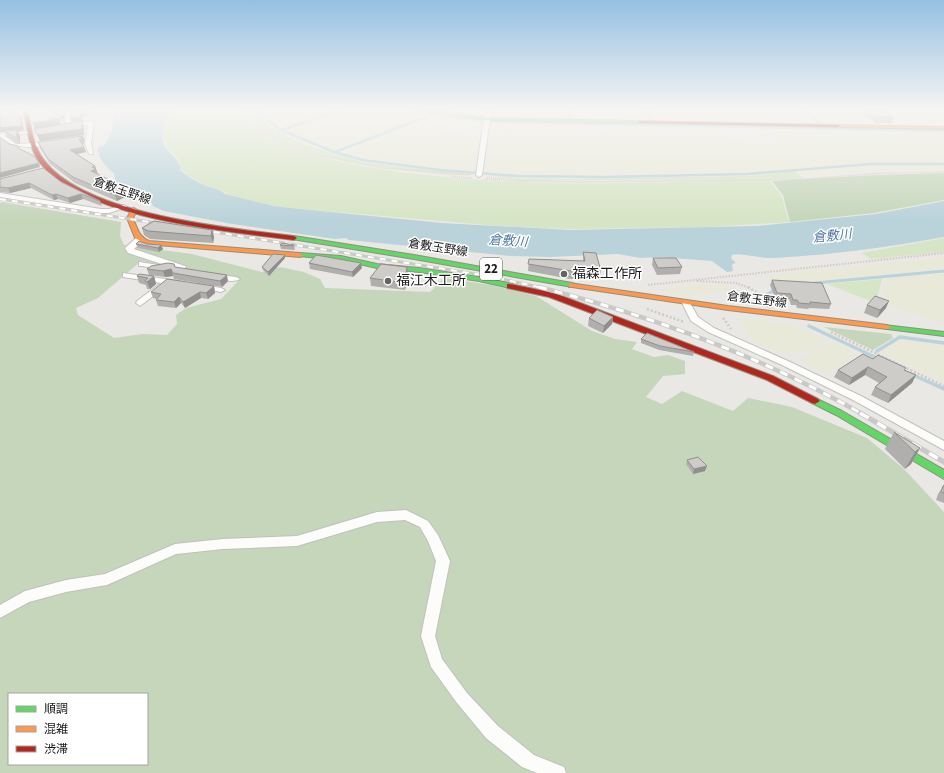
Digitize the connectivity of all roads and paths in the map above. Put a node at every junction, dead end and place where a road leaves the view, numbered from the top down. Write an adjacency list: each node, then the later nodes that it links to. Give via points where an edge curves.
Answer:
1 (34, 147): 9 (street, 倉敷玉野線 / 22, via 45,170 94,196)
2 (89, 147): 5 (street)
3 (293, 147): 7 (path, via 321,156 403,171 446,175)
4 (483, 147): 7 (street)
5 (91, 153)
6 (944, 172): 7 (path, via 807,178 579,182 514,181)
7 (479, 173)
8 (0, 195): 9 (street, via 101,211)
9 (124, 207): 10 (street, 倉敷玉野線 / 22)
10 (134, 210): 11 (street, via 130,218); 23 (street, 倉敷玉野線 / 22, via 185,222 429,258 582,287)
11 (139, 240): 14 (street, via 129,248 131,251 182,268); 30 (street, via 155,244 341,258 377,266 479,279 551,296 770,378 839,413)
12 (944, 254): 17 (path)
13 (142, 264): 14 (street)
14 (180, 270): 16 (street); 18 (street)
15 (126, 275): 18 (street)
16 (236, 279)
17 (691, 280): 19 (path); 21 (path, via 736,283 752,289)
18 (167, 281): 20 (street); 22 (street)
19 (644, 286)
20 (221, 290)
21 (766, 299)
22 (140, 303)
23 (686, 303): 27 (street, 倉敷玉野線 / 22); 29 (street, via 694,319 711,330 850,395)
24 (664, 310): 25 (path)
25 (660, 313)
26 (828, 331): 28 (path)
27 (944, 334)
28 (944, 386)
29 (944, 446)
30 (944, 475)
31 (0, 612): 32 (street, via 25,597 107,579 176,549 297,541 377,517 406,515 424,524 434,539 443,561 428,636 436,662 462,698 492,732 528,761)
32 (558, 773)

